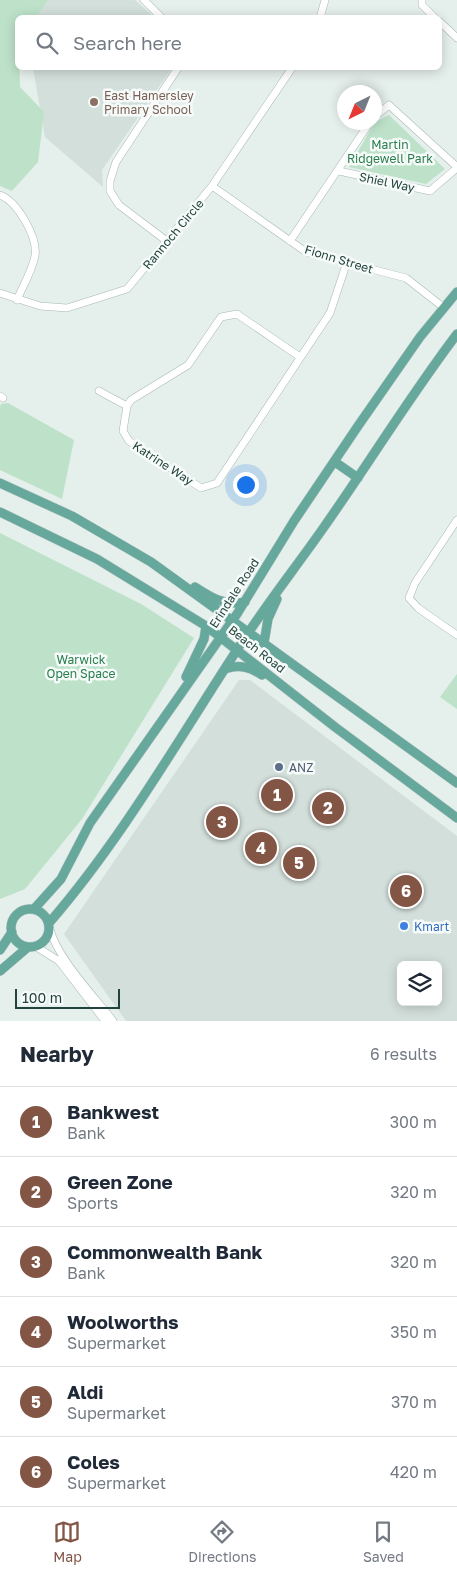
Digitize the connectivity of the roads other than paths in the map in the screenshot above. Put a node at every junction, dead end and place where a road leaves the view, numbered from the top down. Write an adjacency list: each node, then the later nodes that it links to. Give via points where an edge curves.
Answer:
1 (144, 0): 4 (street)
2 (325, 0): 5 (street)
3 (422, 0): 6 (street, via 422,5)
4 (159, 15)
5 (321, 15)
6 (432, 15)
7 (442, 24): 8 (street)
8 (457, 38)
9 (177, 70): 18 (street, via 116,162 110,181 110,191 119,205)
10 (291, 70): 15 (street, Rannoch Circle)
11 (382, 111): 13 (street, Shiel Way, via 389,105)
12 (365, 130): 14 (street, Shiel Way)
13 (457, 168): 14 (street, Shiel Way, via 430,191)
14 (338, 171): 17 (street, Shiel Way)
15 (212, 186): 17 (street, Fionn Street); 18 (street, Rannoch Circle)
16 (0, 195): 22 (street, via 7,197 28,222 35,255)
17 (290, 241): 19 (street, Fionn Street, via 306,252)
18 (168, 242): 22 (street, Rannoch Circle, via 126,289 67,308)
19 (347, 262): 23 (street, Fionn Street, via 406,278); 25 (street, Katrine Way, via 330,313)
20 (457, 292): 23 (main road, Erindale Road)
21 (0, 293): 22 (street, Rannoch Circle)
22 (17, 300)
23 (443, 307): 28 (main road, Erindale Road)
24 (457, 334): 29 (main road)
25 (300, 357): 27 (street, via 237,314 221,317 188,365 131,400); 27 (street, Katrine Way, via 216,483 201,488 129,441 123,431)
26 (99, 391): 27 (street)
27 (127, 406)
28 (335, 462): 29 (main road); 35 (main road, Erindale Road, via 294,521)
29 (358, 478): 33 (main road)
30 (0, 483): 34 (main road, Beach Road, via 72,516)
31 (0, 512): 37 (main road, Beach Road, via 97,559)
32 (457, 520): 39 (street, via 415,583 409,598 418,608)
33 (300, 560): 38 (main road); 41 (main road, via 292,579 276,600 268,619)
34 (170, 576): 35 (main road, via 191,584 218,601 231,605); 36 (main road, Beach Road)
35 (245, 602): 36 (main road, Erindale Road)
36 (232, 620): 38 (main road, Beach Road); 40 (main road, Erindale Road)
37 (206, 626): 40 (main road, Beach Road); 45 (main road, via 191,671 166,704)
38 (248, 632): 41 (main road, Beach Road); 42 (main road)
39 (457, 634)
40 (221, 637): 42 (main road, Beach Road); 45 (main road, Erindale Road)
41 (264, 643): 46 (main road, Beach Road)
42 (237, 649): 43 (main road); 44 (main road, Beach Road)
43 (225, 669): 44 (main road, via 234,666 253,668); 49 (main road, via 158,775)
44 (299, 697): 47 (main road, Beach Road)
45 (160, 723): 48 (main road, Erindale Road, via 90,823 61,879)
46 (457, 783)
47 (457, 818)
48 (34, 909): 49 (main road, via 41,911); 50 (main road, Erindale Road, via 17,914 13,919)
49 (49, 926): 51 (main road, via 45,940); 55 (street, via 52,940 63,957)
50 (12, 932): 51 (main road, via 17,942); 52 (main road, Erindale Road)
51 (31, 947): 53 (main road); 54 (street, via 59,961)
52 (0, 950)
53 (0, 971)
54 (105, 1021)
55 (113, 1021)

